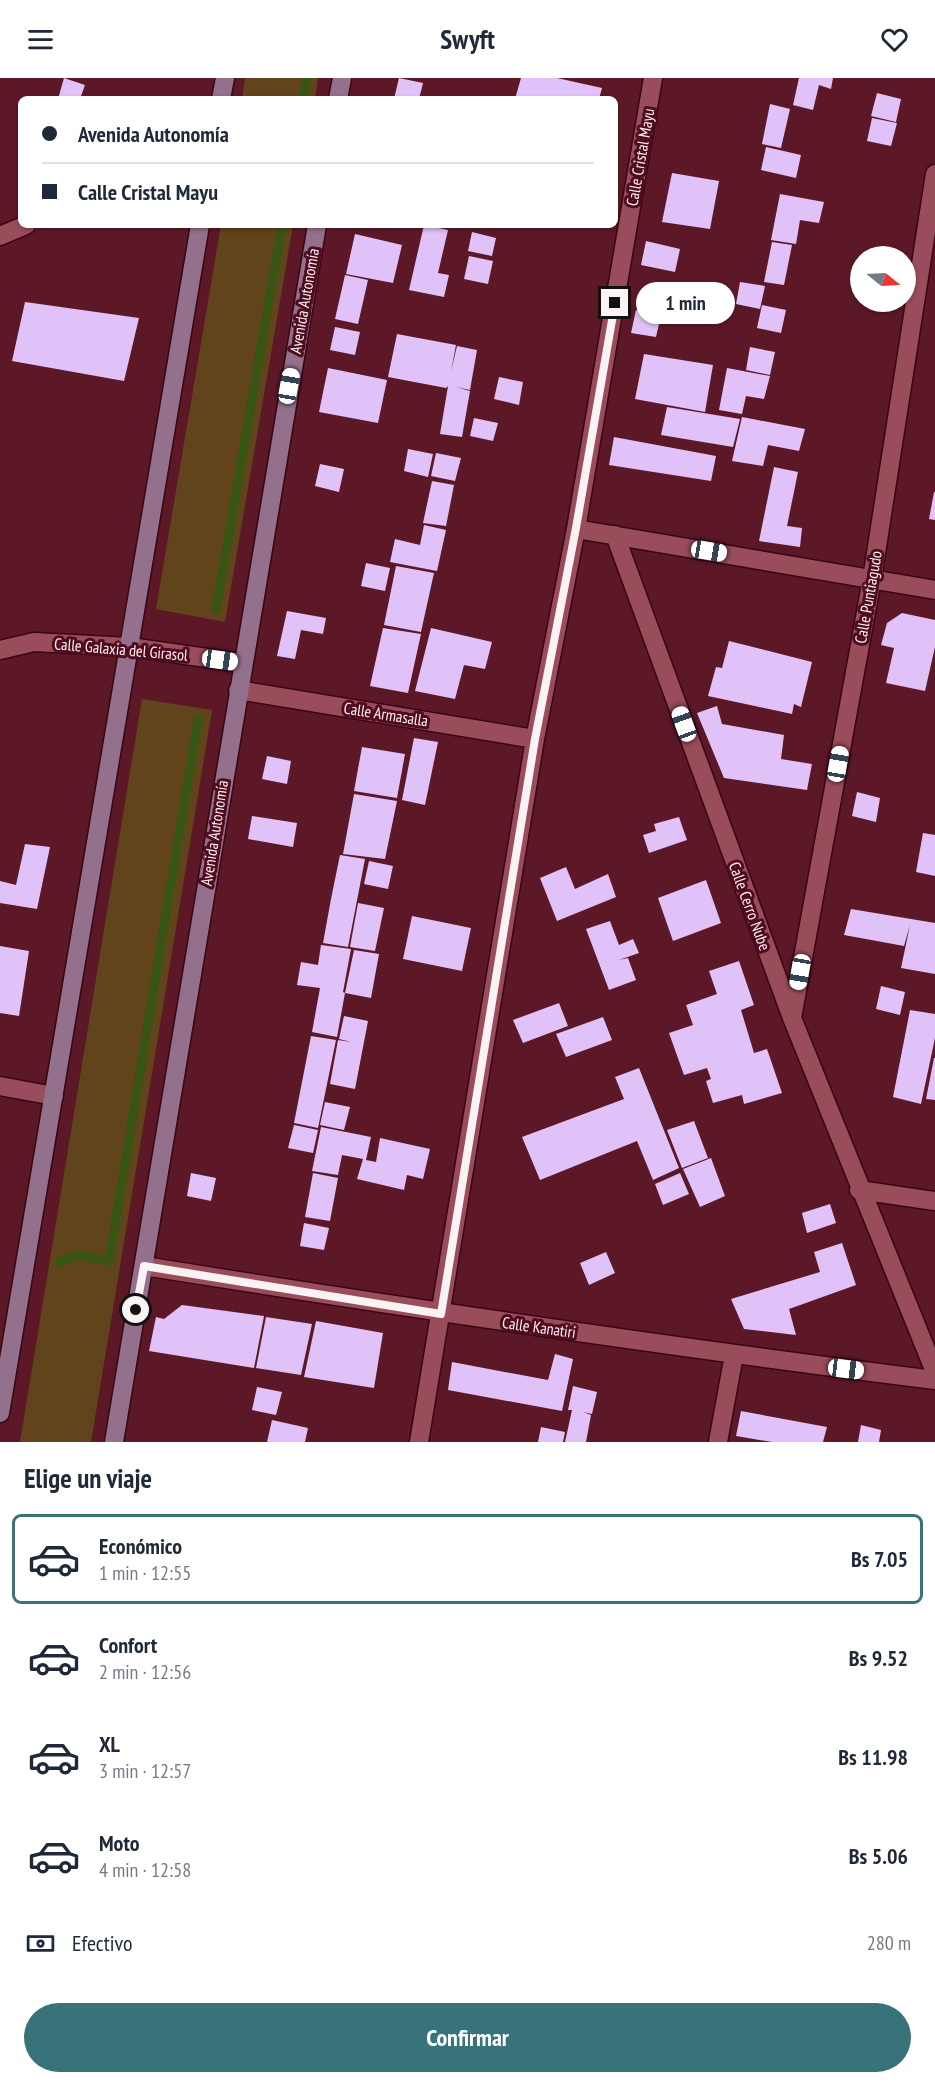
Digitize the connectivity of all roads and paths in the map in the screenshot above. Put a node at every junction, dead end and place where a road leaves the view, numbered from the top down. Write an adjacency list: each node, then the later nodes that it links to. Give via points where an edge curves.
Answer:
1 (225, 78): 4 (street)
2 (342, 78): 5 (street)
3 (653, 78): 11 (street, Calle Cristal Mayu)
4 (222, 96)
5 (339, 96)
6 (935, 174): 13 (street, Calle Puntiagudo)
7 (19, 228): 10 (street)
8 (200, 228): 15 (street)
9 (316, 228): 17 (street, Avenida Autonomía)
10 (0, 236)
11 (576, 528): 12 (street); 19 (street, Calle Cristal Mayu)
12 (615, 535): 13 (street); 20 (street, Calle Cerro Nube)
13 (872, 579): 14 (street); 20 (street, Calle Puntiagudo)
14 (935, 590)
15 (130, 647): 16 (street, Calle Galaxia del Girasol, via 34,642); 17 (street, Calle Galaxia del Girasol); 22 (street)
16 (0, 650)
17 (242, 663): 18 (street, Avenida Autonomía)
18 (238, 690): 19 (street, Calle Armasalla); 25 (street, Avenida Autonomía)
19 (535, 739): 26 (street, Calle Cristal Mayu)
20 (792, 1018): 23 (street, Calle Cerro Nube)
21 (0, 1086): 22 (street)
22 (54, 1096): 30 (street)
23 (860, 1190): 24 (street); 28 (street, Calle Cerro Nube)
24 (935, 1201)
25 (144, 1266): 26 (street, Calle Kanatiri); 31 (street, Avenida Autonomía)
26 (441, 1314): 27 (street, Calle Kanatiri); 32 (street, Calle Cristal Mayu)
27 (734, 1355): 29 (street, Calle Kanatiri); 33 (street)
28 (935, 1372)
29 (935, 1380)
30 (0, 1413)
31 (114, 1442)
32 (419, 1442)
33 (718, 1442)

